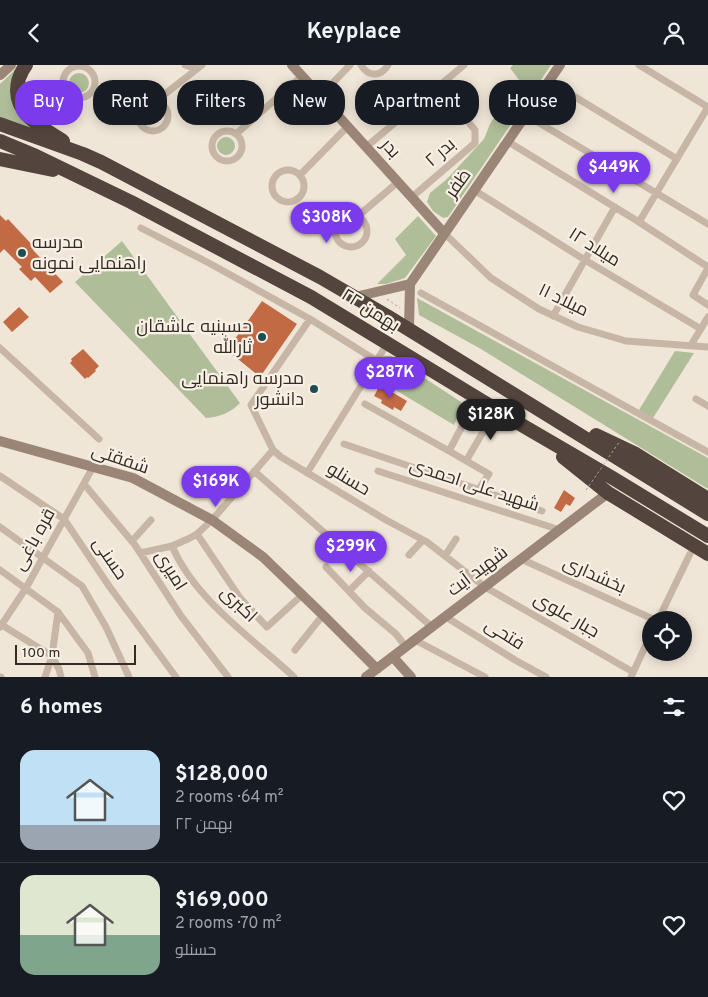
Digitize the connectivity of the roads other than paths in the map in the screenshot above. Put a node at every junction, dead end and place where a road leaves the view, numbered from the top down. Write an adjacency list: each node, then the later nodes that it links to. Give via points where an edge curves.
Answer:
1 (11, 65): 13 (street)
2 (26, 65): 34 (highway, via 18,83 20,105 35,122)
3 (185, 65): 4 (street)
4 (202, 65): 19 (street)
5 (292, 65): 14 (street, بدر)
6 (350, 65): 16 (street)
7 (361, 65): 8 (street, via 372,74 382,73)
8 (388, 65)
9 (464, 65): 17 (street)
10 (560, 65): 18 (street, ظفر)
11 (639, 65): 22 (street)
12 (90, 67): 12 (street, via 78,67 65,75 65,90 73,97 84,98 92,92 95,82)
13 (0, 75)
14 (302, 76): 15 (street, بدر); 30 (street)
15 (306, 80)
16 (335, 80)
17 (446, 80)
18 (550, 80)
19 (167, 92)
20 (576, 97): 36 (street)
21 (156, 101): 21 (street, via 146,101 139,108 137,118 142,127 150,131 165,126 168,116 165,106)
22 (708, 107): 36 (street)
23 (345, 123): 29 (street, بدر)
24 (0, 124): 34 (highway, ۲۲ بهمن)
25 (392, 125): 33 (street)
26 (471, 125): 42 (street, بدر ۲, via 475,130 475,143)
27 (519, 125): 32 (street, ظفر)
28 (543, 125): 41 (street)
29 (348, 126): 33 (street, بدر); 38 (street)
30 (236, 134): 30 (street, via 222,131 214,137 212,151 218,158 232,160 240,153 242,143)
31 (0, 141): 37 (highway, ۲۲ بهمن)
32 (508, 141): 40 (street, ظفر); 43 (street)
33 (366, 147): 39 (street, بدر)
34 (83, 153): 53 (highway, ۲۲ بهمن)
35 (0, 159): 37 (highway)
36 (677, 159): 41 (street)
37 (73, 174): 60 (highway, ۲۲ بهمن, via 311,297)
38 (300, 175): 38 (street, via 291,170 277,175 273,189 278,198 289,202 299,198 304,189)
39 (398, 183): 42 (street, بدر); 44 (street)
40 (474, 190): 48 (street, ظفر); 49 (street, میلاد ۱۲)
41 (657, 193): 45 (street); 46 (street)
42 (412, 197): 48 (street, بدر)
43 (615, 207): 45 (street); 49 (street)
44 (358, 216): 44 (street, via 348,215 336,224 337,239 346,246 357,245 365,238 365,223)
45 (639, 222): 50 (street)
46 (708, 224)
47 (140, 227): 57 (street)
48 (444, 233): 51 (street, ظفر); 55 (street, میلاد ۱۱, via 491,278)
49 (585, 261): 55 (street); 59 (street, میلاد ۱۲)
50 (708, 267): 54 (street, via 693,295)
51 (410, 284): 53 (street); 58 (street)
52 (421, 293): 77 (street)
53 (355, 297): 58 (highway, ۲۲ بهمن)
54 (708, 305)
55 (553, 316): 61 (street, میلاد ۱۱, via 626,341)
56 (708, 317): 59 (street)
57 (310, 319): 64 (street); 75 (street, via 251,405)
58 (409, 329): 68 (highway, ۲۲ بهمن)
59 (701, 329): 61 (street)
60 (387, 344): 64 (street); 65 (highway, ۲۲ بهمن)
61 (691, 345): 62 (street)
62 (708, 347)
63 (0, 348): 72 (street)
64 (377, 361): 82 (street)
65 (477, 398): 70 (highway, ۲۲ بهمن); 76 (street)
66 (696, 399): 69 (street)
67 (365, 404): 76 (street)
68 (532, 405): 87 (highway, via 634,453); 89 (highway, ۲۲ بهمن)
69 (708, 406)
70 (496, 409): 71 (highway, ۲۲ بهمن); 78 (street)
71 (525, 427): 86 (highway); 96 (highway, ۲۲ بهمن)
72 (99, 439)
73 (0, 441): 79 (street, شفقتی)
74 (344, 444): 85 (street)
75 (273, 450): 80 (street); 82 (street, حسنلو)
76 (449, 451): 78 (street)
77 (708, 452)
78 (466, 461): 85 (street, via 489,474)
79 (93, 467): 84 (street, قره باغی); 92 (street, شفقتی, via 132,478)
80 (254, 471): 92 (street); 109 (street)
81 (378, 471): 94 (street, شهید علی احمدی)
82 (307, 473): 98 (street, حسنلو)
83 (0, 476): 90 (street, حسنی)
84 (84, 484): 90 (street, قره باغی); 99 (street, امیری)
85 (479, 489): 88 (street)
86 (608, 493): 94 (street, شهید آیت); 104 (highway)
87 (708, 499)
88 (542, 511)
89 (708, 514)
90 (64, 519): 107 (street, قره باغی); 136 (street, حسنی)
91 (151, 520): 99 (street)
92 (212, 520): 95 (street); 116 (street, شفقتی, via 263,557)
93 (0, 527): 107 (street)
94 (560, 530): 108 (street, شهید آیت)
95 (197, 534): 100 (street); 116 (street, via 240,598 267,627)
96 (708, 536)
97 (456, 539): 106 (street)
98 (423, 540): 105 (street); 106 (street, حسنلو)
99 (132, 541): 102 (street, امیری)
100 (172, 546): 102 (street); 138 (street, اکبری, via 208,598)
101 (372, 547): 109 (street)
102 (140, 553): 137 (street, امیری, via 181,616)
103 (690, 554): 117 (street)
104 (708, 554)
105 (408, 555)
106 (445, 556): 113 (street, حسنلو)
107 (42, 558): 114 (street, قره باغی); 135 (street, via 82,586 106,627)
108 (521, 559): 113 (street, شهید آیت); 119 (street, بخشداری)
109 (360, 563): 112 (street)
110 (326, 567): 115 (street)
111 (0, 570): 114 (street)
112 (369, 571): 115 (street); 123 (street)
113 (485, 587): 121 (street, شهید آیت); 131 (street, جبار علوی)
114 (26, 588): 118 (street); 122 (street, قره باغی)
115 (349, 591): 125 (street)
116 (302, 595): 120 (street, شفقتی)
117 (662, 611)
118 (58, 612): 128 (street); 134 (street, via 88,653)
119 (642, 613)
120 (324, 615): 126 (street); 130 (street, شفقتی)
121 (446, 617): 123 (street, شهید آیت); 142 (street, فتحی)
122 (0, 625): 128 (street)
123 (432, 627): 124 (street, شهید آیت)
124 (415, 640): 125 (street, شهید آیت); 141 (street)
125 (406, 647): 129 (street, شهید آیت)
126 (295, 650)
127 (642, 653): 131 (street)
128 (52, 656): 132 (street); 133 (street)
129 (392, 657): 130 (street, شهید آیت); 140 (street)
130 (377, 669): 139 (street, شهید آیت)
131 (632, 675)
132 (45, 677)
133 (61, 677)
134 (95, 677)
135 (129, 677)
136 (176, 677)
137 (228, 677)
138 (294, 677)
139 (366, 677)
140 (411, 677)
141 (485, 677)
142 (546, 677)

